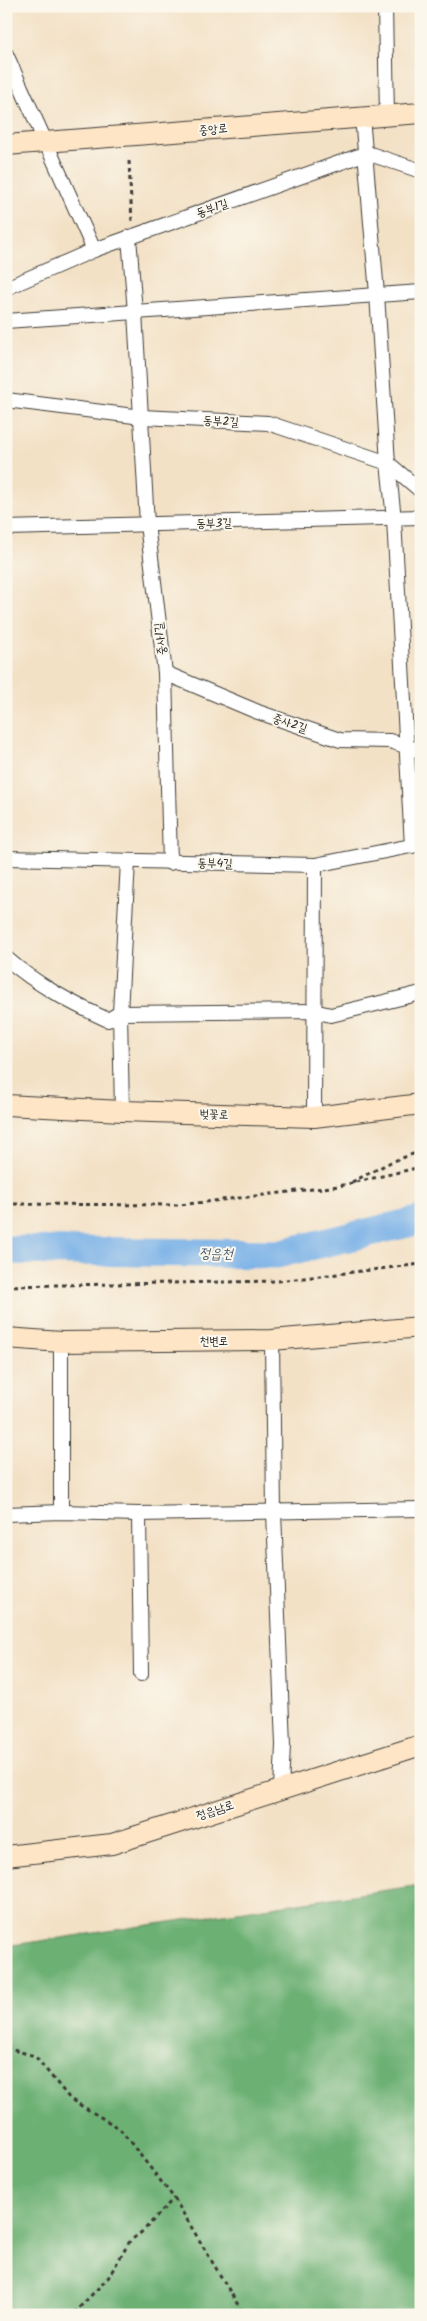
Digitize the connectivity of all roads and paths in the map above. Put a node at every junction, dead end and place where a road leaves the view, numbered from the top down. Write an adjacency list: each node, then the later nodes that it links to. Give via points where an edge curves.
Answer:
1 (385, 6): 5 (street)
2 (6, 54): 6 (street)
3 (421, 113): 5 (street, 중앙로)
4 (362, 116): 5 (street, 중앙로); 6 (street, 중앙로); 8 (street)
5 (387, 116)
6 (46, 142): 7 (street, 중앙로); 12 (street)
7 (6, 145)
8 (366, 153): 10 (street); 11 (street, 동부1길); 15 (street)
9 (129, 161): 11 (path)
10 (421, 171)
11 (131, 237): 12 (street, 동부1길); 16 (street, 중사1길)
12 (94, 250): 13 (street, 동부1길)
13 (6, 288)
14 (421, 292): 15 (street)
15 (377, 294): 16 (street); 20 (street)
16 (136, 312): 17 (street); 19 (street, 중사1길)
17 (6, 320)
18 (6, 400): 19 (street, 동부2길)
19 (142, 417): 20 (street, 동부2길, via 268,423); 24 (street, 중사1길)
20 (388, 463): 21 (street, 동부2길); 23 (street)
21 (421, 491)
22 (421, 518): 23 (street, 동부3길)
23 (394, 519): 24 (street, 동부3길); 27 (street)
24 (147, 524): 25 (street, 동부3길); 26 (street, 중사1길)
25 (6, 528)
26 (164, 673): 27 (street, 중사2길, via 258,712 340,740 390,741); 32 (street, 중사1길)
27 (406, 747): 28 (street, 중사2길); 29 (street)
28 (421, 751)
29 (417, 845): 33 (street, 동부4길)
30 (6, 858): 31 (street, 동부4길)
31 (128, 861): 32 (street, 동부4길); 37 (street)
32 (170, 862): 33 (street, 동부4길)
33 (315, 865): 36 (street)
34 (6, 958): 37 (street, via 30,978 75,1005 108,1020)
35 (421, 993): 36 (street, via 331,1015)
36 (313, 1012): 37 (street); 41 (street)
37 (120, 1013): 40 (street)
38 (421, 1104): 41 (street, 벚꽃로)
39 (6, 1105): 40 (street, 벚꽃로)
40 (122, 1111): 41 (street, 벚꽃로)
41 (314, 1117)
42 (421, 1151): 44 (path, via 391,1162)
43 (421, 1167): 44 (path)
44 (347, 1185): 45 (path, via 180,1206)
45 (6, 1204)
46 (421, 1264): 47 (path, via 278,1281)
47 (6, 1286)
48 (421, 1327): 50 (street, 천변로)
49 (6, 1338): 51 (street, 천변로)
50 (272, 1340): 51 (street, 천변로); 54 (street)
51 (61, 1342): 53 (street)
52 (421, 1509): 54 (street)
53 (61, 1512): 55 (street); 56 (street)
54 (274, 1512): 56 (street); 59 (street)
55 (6, 1514)
56 (139, 1514): 57 (street)
57 (141, 1674)
58 (421, 1746): 59 (street, 정읍남로)
59 (282, 1789): 60 (street, 정읍남로, via 112,1844)
60 (6, 1856)
61 (6, 2048): 62 (path, via 34,2056 70,2099 119,2128)
62 (174, 2198): 63 (path, via 130,2241 108,2278 74,2313); 64 (path)
63 (66, 2315)
64 (244, 2315)

